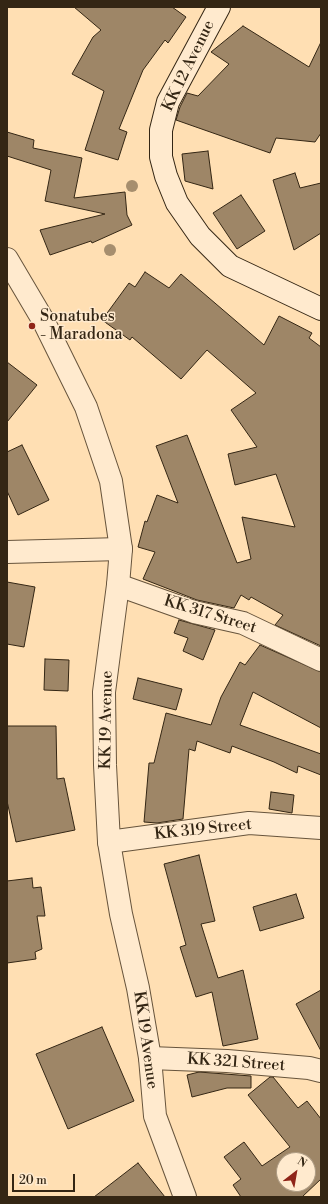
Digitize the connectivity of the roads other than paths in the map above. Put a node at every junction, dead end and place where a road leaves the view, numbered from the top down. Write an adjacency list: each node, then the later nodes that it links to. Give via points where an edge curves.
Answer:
1 (219, 7): 3 (street, KK 12 Avenue, via 168,102 161,130 161,157 166,176 177,203 196,231 230,266)
2 (7, 259): 4 (street, KK 19 Avenue, via 43,320 86,407 111,481)
3 (321, 309)
4 (121, 549): 5 (street); 6 (street, KK 19 Avenue)
5 (7, 552)
6 (118, 585): 7 (street, KK 317 Street, via 194,612 243,623); 9 (street, KK 19 Avenue, via 104,692 104,765)
7 (321, 660)
8 (321, 828): 9 (street, KK 319 Street, via 249,823)
9 (109, 842): 10 (street, KK 19 Avenue)
10 (150, 1058): 11 (street, KK 321 Street, via 227,1061); 12 (street, KK 19 Avenue, via 155,1116)
11 (321, 1071)
12 (185, 1197)

